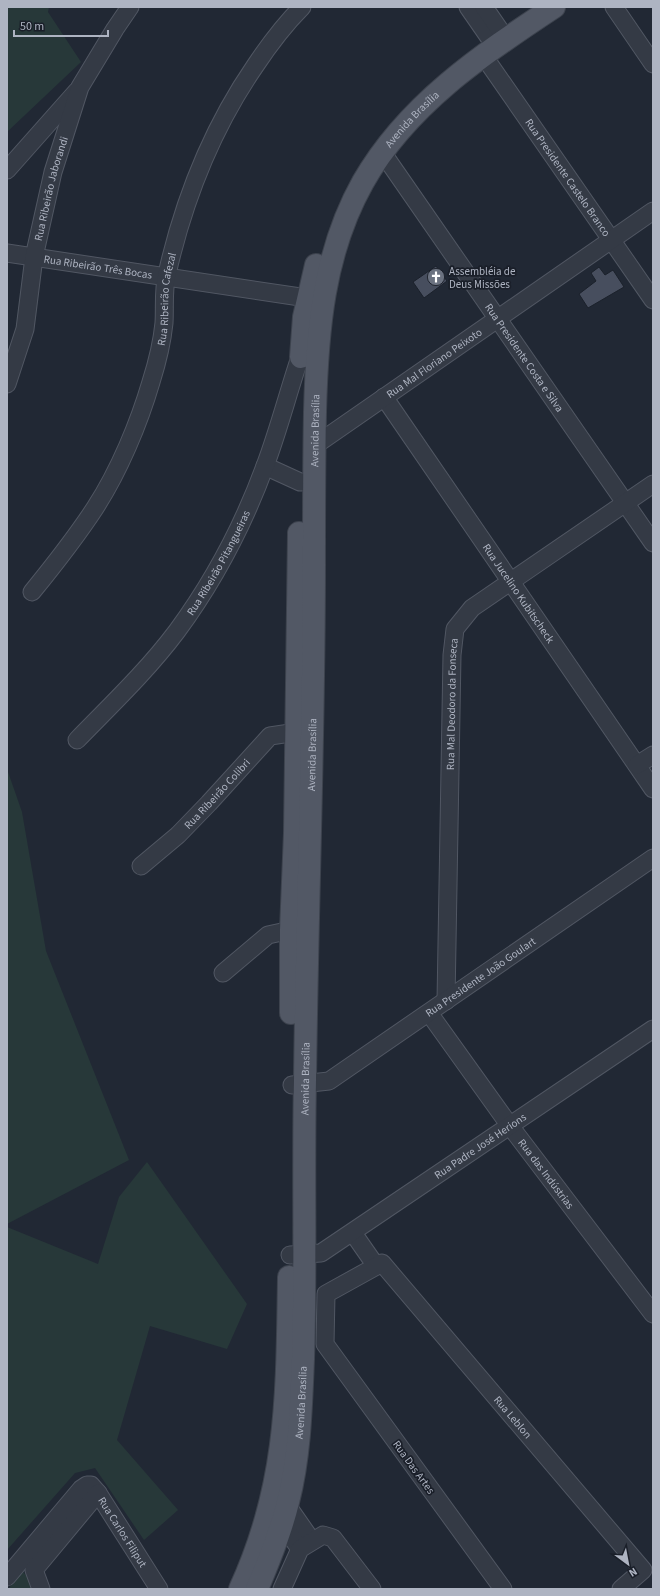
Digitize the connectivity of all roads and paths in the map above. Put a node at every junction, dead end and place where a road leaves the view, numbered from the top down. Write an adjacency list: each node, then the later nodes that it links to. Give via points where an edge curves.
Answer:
1 (130, 7): 10 (street, Rua Ribeirão Jaborandi)
2 (302, 7): 17 (street, Rua Ribeirão Cafezal, via 269,46 242,84 220,123 199,166)
3 (468, 7): 8 (street)
4 (484, 7): 8 (street)
5 (534, 7): 8 (main road, Avenida Brasília)
6 (554, 7): 8 (main road, Avenida Brasília)
7 (614, 7): 9 (street)
8 (494, 42): 11 (main road, Avenida Brasília, via 430,97); 14 (street, Rua Presidente Castelo Branco); 18 (main road, Avenida Brasília, via 428,84 400,111 367,150 345,187 326,228)
9 (653, 64)
10 (80, 87): 12 (street); 16 (street, Rua Ribeirão Jaborandi, via 53,172)
11 (382, 152): 20 (street, Rua Presidente Costa e Silva); 24 (main road, Avenida Brasília, via 348,212 329,267 319,320 316,354)
12 (7, 170)
13 (653, 211): 14 (street, Rua Mal Floriano Peixoto)
14 (612, 240): 19 (street, Rua Presidente Castelo Branco); 20 (street, Rua Mal Floriano Peixoto)
15 (7, 253): 16 (street, Rua Ribeirão Três Bocas)
16 (34, 257): 17 (street, Rua Ribeirão Três Bocas); 22 (street, Rua Ribeirão Jaborandi, via 26,329)
17 (166, 276): 18 (street, Rua Ribeirão Três Bocas); 31 (street, Rua Ribeirão Cafezal, via 163,325 152,381 132,433 96,507)
18 (307, 298): 21 (main road, Avenida Brasília)
19 (653, 300)
20 (497, 318): 23 (street, Rua Mal Floriano Peixoto); 28 (street, Rua Presidente Costa e Silva)
21 (302, 351): 25 (street, Rua Ribeirão Pitangueiras); 26 (main road, Avenida Brasília)
22 (7, 384)
23 (384, 397): 24 (street, Rua Mal Floriano Peixoto); 30 (street, Rua Jucelino Kubitscheck)
24 (314, 446): 44 (main road, Avenida Brasília, via 313,716)
25 (265, 466): 26 (street); 33 (street, Rua Ribeirão Pitangueiras, via 238,529 177,630 140,676)
26 (300, 482): 32 (main road, Avenida Brasília)
27 (653, 484): 28 (street, Rua Mal Deodoro da Fonseca)
28 (625, 503): 29 (street, Rua Presidente Costa e Silva); 30 (street, Rua Mal Deodoro da Fonseca)
29 (653, 544)
30 (510, 582): 35 (street, Rua Jucelino Kubitscheck); 41 (street, Rua Mal Deodoro da Fonseca, via 472,608 455,629 452,655)
31 (32, 592)
32 (297, 732): 38 (street, Rua Ribeirão Colibri, via 270,736 193,819); 39 (main road, Avenida Brasília)
33 (77, 740)
34 (653, 755): 35 (street)
35 (637, 765): 36 (street, Rua Jucelino Kubitscheck)
36 (653, 789)
37 (653, 858): 41 (street, Rua Presidente João Goulart)
38 (141, 866)
39 (291, 930): 40 (street, via 268,935); 44 (main road, Avenida Brasília)
40 (223, 973)
41 (446, 1002): 42 (street, Rua Presidente João Goulart)
42 (430, 1013): 44 (street, Rua Presidente João Goulart, via 329,1081); 45 (street, Rua das Indústrias)
43 (653, 1029): 45 (street, Rua Padre José Herions)
44 (298, 1085): 47 (main road, Avenida Brasília)
45 (510, 1126): 46 (street, Rua Padre José Herions); 49 (street, Rua das Indústrias)
46 (348, 1236): 47 (street, Rua Padre José Herions, via 321,1253); 48 (street, Rua Leblon)
47 (297, 1255): 51 (main road, Avenida Brasília, via 301,1405 298,1447)
48 (374, 1267): 61 (street, Rua Das Artes, via 326,1294 325,1344); 62 (street, Rua Leblon, via 643,1570)
49 (653, 1314)
50 (98, 1493): 53 (street); 53 (street, Rua Carlos Filiput, via 91,1485 81,1489); 55 (street, Rua Carlos Filiput)
51 (278, 1506): 52 (street); 57 (main road, Avenida Brasília, via 261,1538); 58 (main road, Avenida Brasília, via 273,1552)
52 (306, 1545): 59 (street); 60 (street, via 323,1535 334,1538)
53 (28, 1565): 54 (street); 56 (street)
54 (7, 1577)
55 (158, 1588)
56 (41, 1589)
57 (240, 1589)
58 (257, 1589)
59 (282, 1589)
60 (372, 1589)
61 (503, 1589)
62 (621, 1589)

